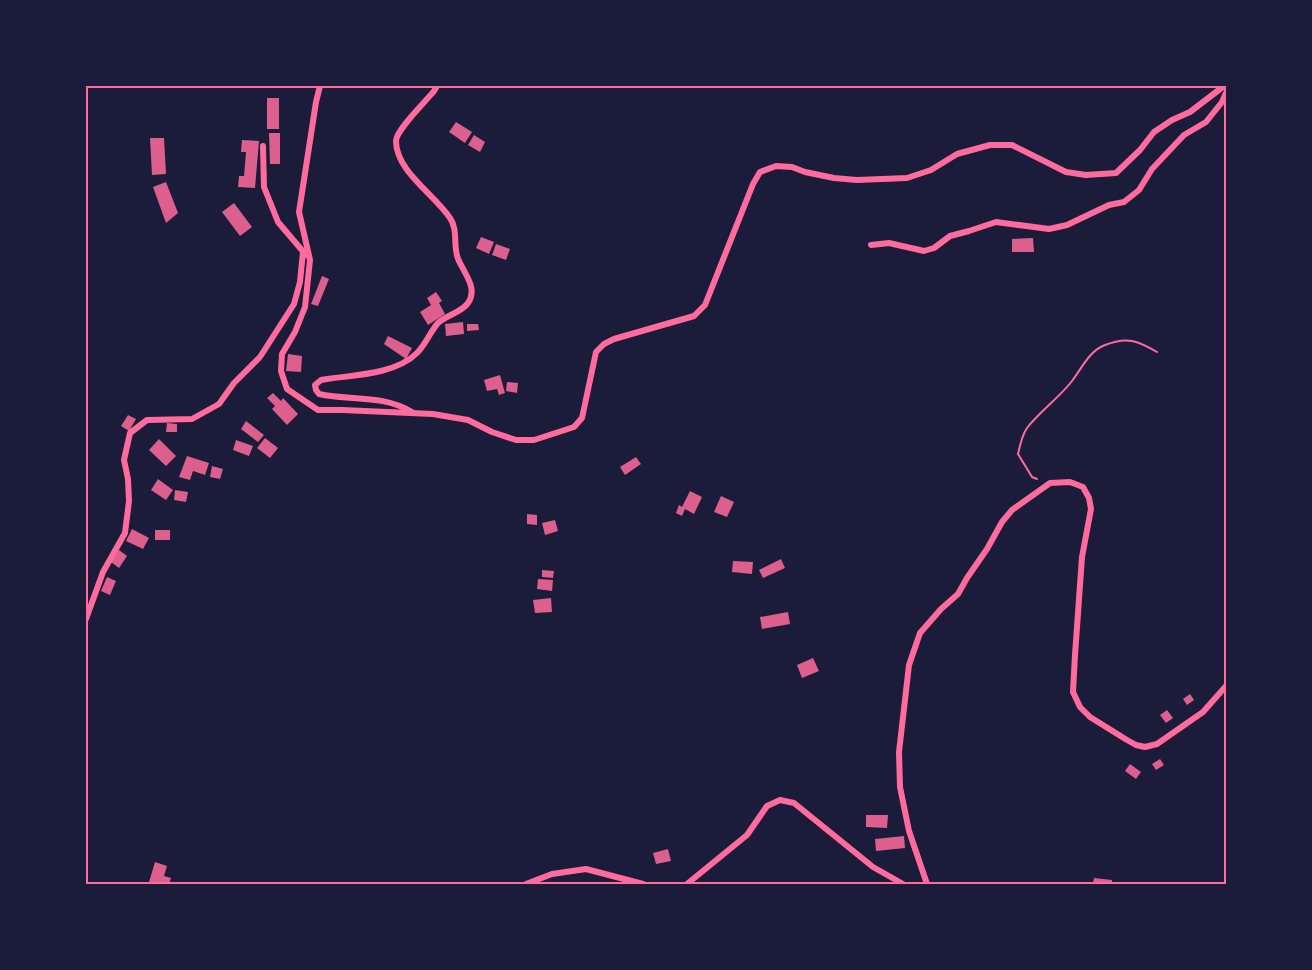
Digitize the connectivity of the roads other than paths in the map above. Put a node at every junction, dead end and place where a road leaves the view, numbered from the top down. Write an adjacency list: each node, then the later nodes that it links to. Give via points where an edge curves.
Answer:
1 (320, 86): 8 (street, via 299,212)
2 (437, 86): 9 (street, via 396,138 397,149 402,164 452,220 455,251 472,295 468,304 437,324 417,353 404,362 385,371 327,378 315,385 319,394 382,400)
3 (1224, 86): 9 (street, via 1190,112 1154,132 1116,173 1066,172 1012,145 990,145 957,154 931,170 907,178 834,178 776,166 760,172 705,305 694,316 604,344 597,352 582,418 574,428 534,440 516,440 468,420)
4 (1227, 93): 6 (street, via 1206,122 1184,135 1125,202 1049,229 996,222 950,236 924,251 889,243)
5 (263, 146): 7 (street, via 264,187 278,222)
6 (871, 245)
7 (303, 252): 8 (street); 10 (street, via 294,304 260,357 219,404 192,419 147,420 130,433 124,460 129,501 124,533 103,572)
8 (310, 260): 9 (street, via 305,307 282,354 287,389 318,410)
9 (415, 414)
10 (86, 619)
11 (1227, 686): 16 (street, via 1203,712 1157,744 1145,747 1127,740 1080,707 1073,692 1075,655 1082,557 1091,509 1083,487 1070,482 1050,483 1012,510 1002,522 958,594 920,633 909,665 899,752 900,787 909,831)
12 (526, 885): 13 (street, via 552,874 586,868)
13 (643, 885)
14 (687, 885): 15 (street, via 747,835 766,806 780,800 794,803 873,867)
15 (903, 885)
16 (927, 885)

